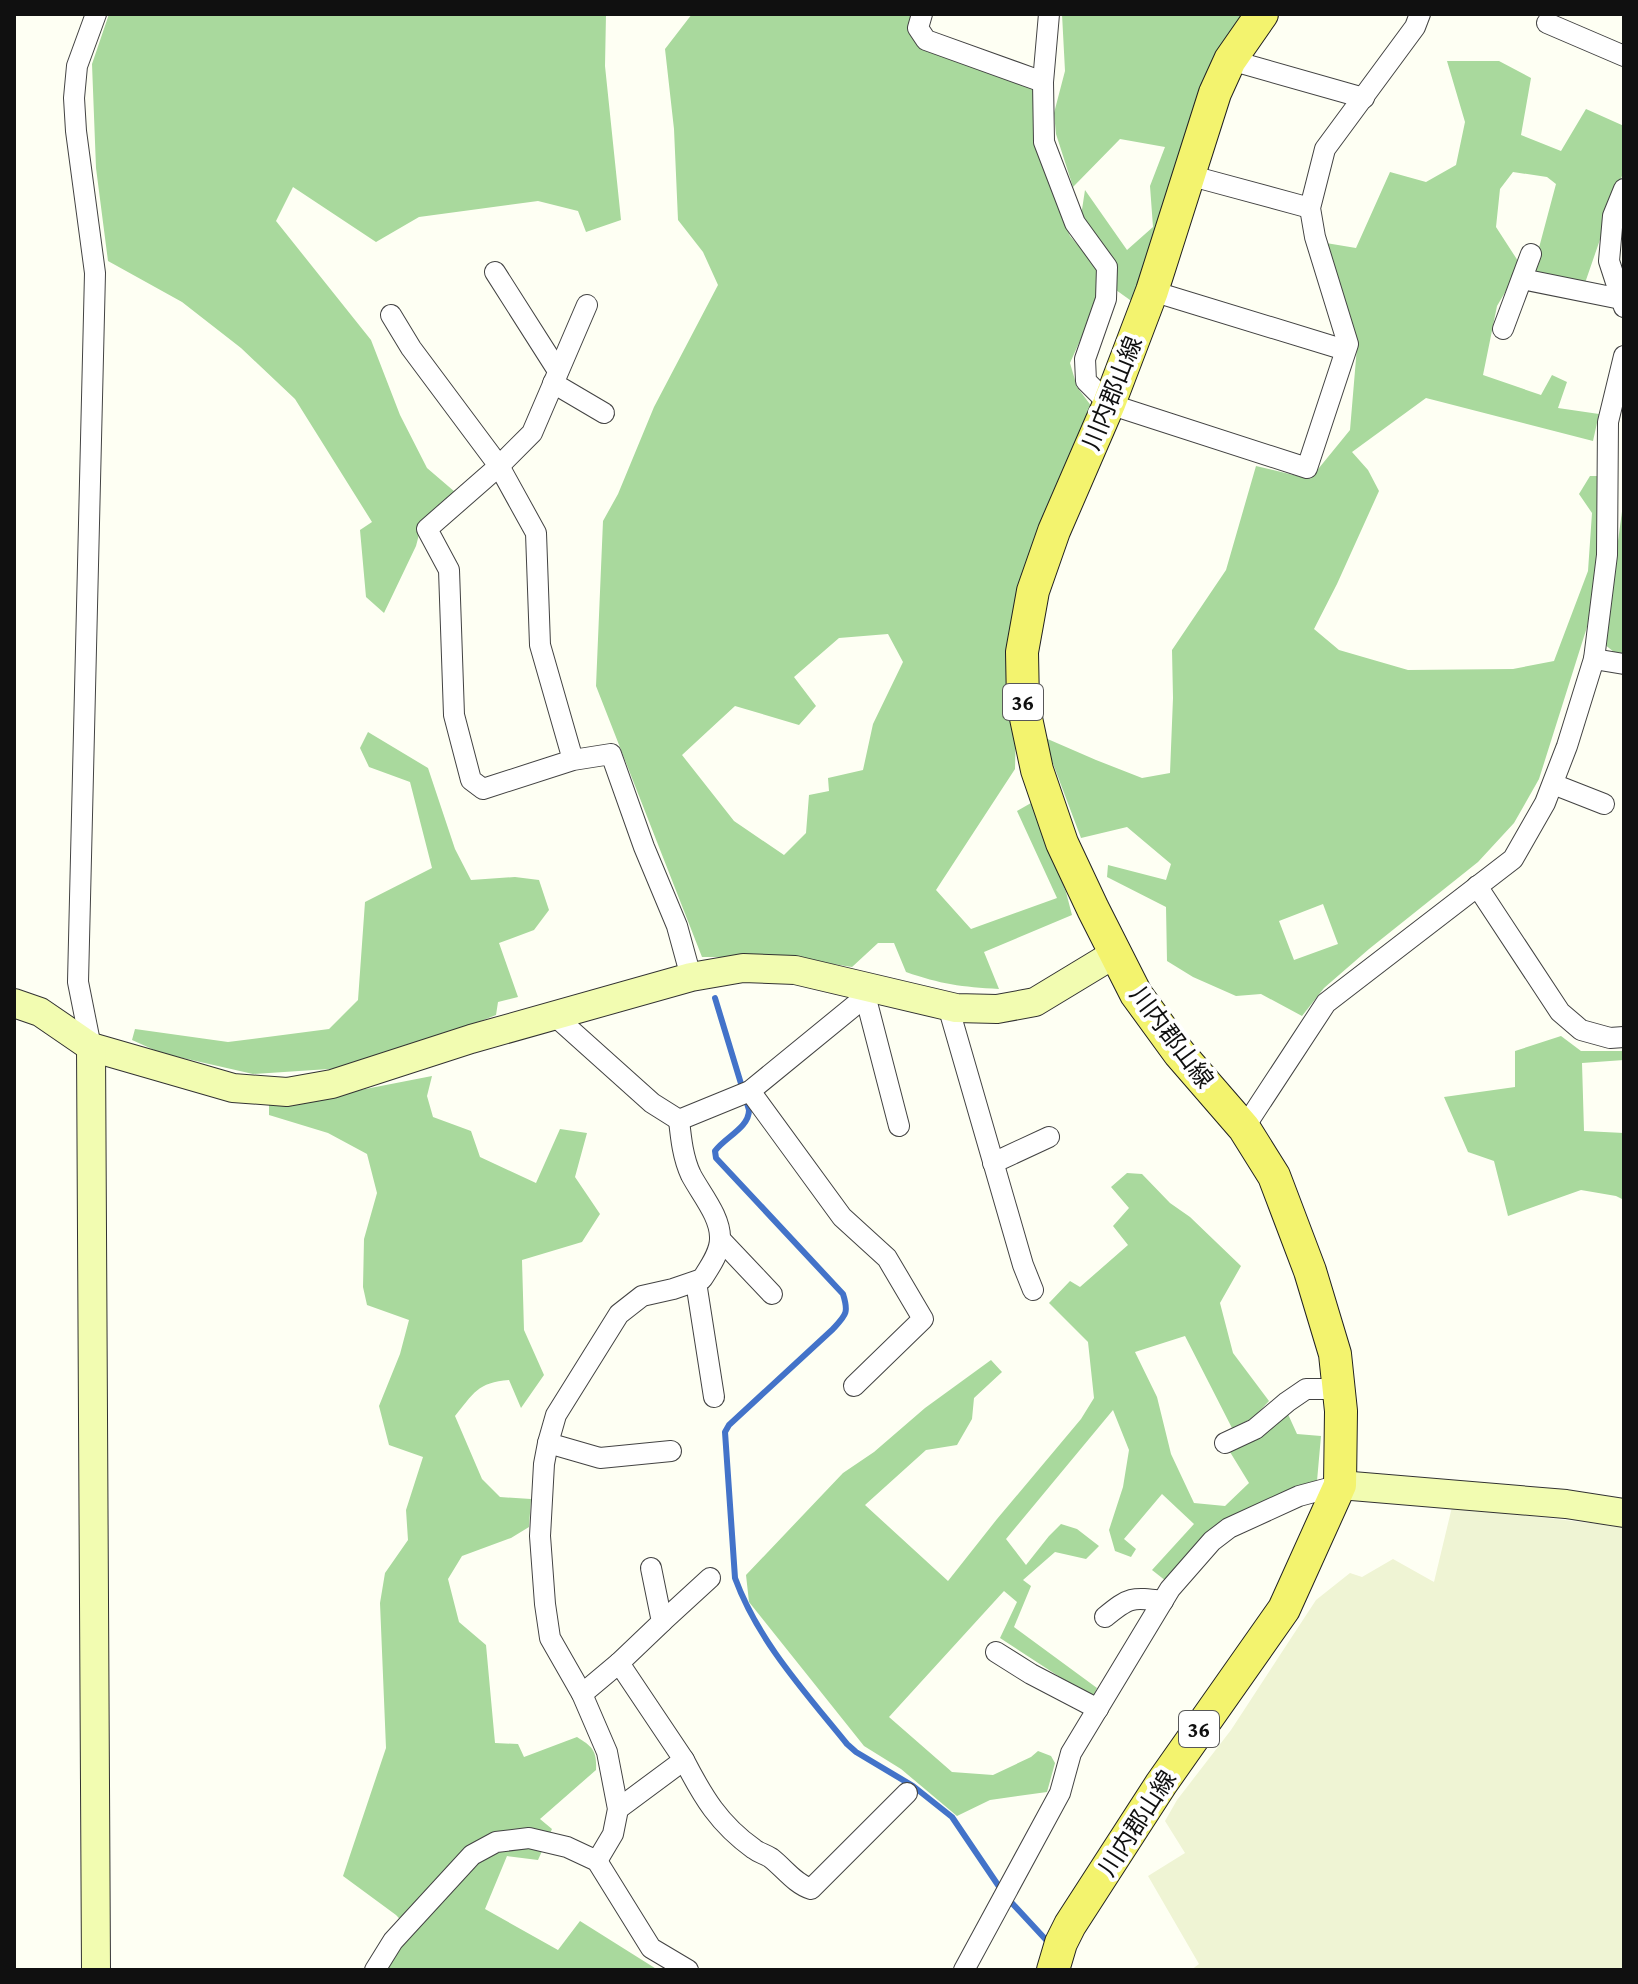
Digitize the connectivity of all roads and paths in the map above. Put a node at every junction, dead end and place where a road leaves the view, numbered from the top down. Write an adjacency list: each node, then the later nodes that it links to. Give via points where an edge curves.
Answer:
1 (96, 14): 41 (street, via 77,66 74,98 95,273 78,982)
2 (922, 14): 9 (street, via 918,28 926,40)
3 (1049, 14): 9 (street)
4 (1262, 14): 8 (main road, 川内郡山線 / 36)
5 (1420, 14): 10 (street)
6 (1547, 23): 7 (street)
7 (1624, 56)
8 (1230, 60): 10 (street); 11 (main road, 川内郡山線 / 36)
9 (1043, 82): 25 (street, via 1044,142 1075,223 1107,267 1106,299 1085,359 1086,381)
10 (1364, 98): 13 (street, via 1325,149)
11 (1188, 175): 13 (street); 17 (main road, 川内郡山線 / 36)
12 (1624, 189): 18 (street, via 1613,216 1609,261)
13 (1310, 208): 22 (street, via 1348,344)
14 (1531, 254): 16 (street)
15 (495, 272): 24 (street)
16 (1522, 279): 18 (street); 21 (street)
17 (1152, 291): 22 (street); 25 (main road, 川内郡山線 / 36)
18 (1623, 303)
19 (587, 305): 24 (street)
20 (391, 315): 27 (street)
21 (1503, 329)
22 (1345, 350): 25 (street, via 1307,468)
23 (1624, 356): 28 (street, via 1608,422 1607,555)
24 (556, 377): 26 (street); 27 (street, via 532,433)
25 (1109, 404): 34 (main road, 川内郡山線 / 36, via 1049,543 1022,652 1023,704 1037,770 1062,843)
26 (604, 413)
27 (499, 466): 30 (street, via 536,533 540,645); 30 (street, via 427,529 449,570 454,715 471,780 483,789)
28 (1594, 659): 29 (street); 31 (street)
29 (1624, 664)
30 (573, 760): 35 (street, via 611,754 677,926)
31 (1553, 784): 32 (street); 33 (street, via 1513,859)
32 (1604, 804)
33 (1477, 886): 40 (street, via 1560,1012 1581,1030); 45 (street, via 1326,1003)
34 (1116, 953): 38 (street, via 1035,1002 997,1009); 45 (main road, 川内郡山線 / 36, via 1136,994 1179,1053)
35 (691, 977): 36 (street, via 743,968 795,970); 39 (street)
36 (871, 992): 38 (street); 42 (street); 44 (street)
37 (14, 1003): 41 (street, via 40,1012)
38 (948, 1006): 47 (street)
39 (555, 1016): 41 (street, via 332,1084 287,1092 233,1088); 43 (street, via 652,1103)
40 (1624, 1037)
41 (91, 1047): 73 (street)
42 (747, 1093): 43 (street); 52 (street, via 842,1217 887,1258 923,1319)
43 (679, 1120): 48 (street, via 682,1148 715,1216)
44 (899, 1126)
45 (1244, 1128): 53 (main road, 川内郡山線 / 36, via 1274,1176 1310,1271 1335,1354)
46 (1049, 1137): 47 (street)
47 (993, 1163): 50 (street)
48 (720, 1239): 49 (street, via 714,1259); 51 (street)
49 (696, 1282): 54 (street); 55 (street, via 642,1296 619,1314 556,1415)
50 (1033, 1290)
51 (772, 1294)
52 (854, 1386)
53 (1338, 1389): 56 (street, via 1306,1389 1255,1429); 58 (main road, 川内郡山線 / 36)
54 (714, 1397)
55 (548, 1443): 57 (street, via 600,1458); 67 (street, via 540,1536 545,1604 550,1638)
56 (1225, 1443)
57 (671, 1451)
58 (1340, 1485): 59 (street); 62 (street, via 1299,1496 1229,1528); 77 (main road, 川内郡山線 / 36, via 1284,1609 1070,1925)
59 (1624, 1513)
60 (651, 1568): 64 (street)
61 (710, 1578): 64 (street)
62 (1163, 1601): 63 (street, via 1137,1598); 68 (street)
63 (1105, 1617)
64 (662, 1622): 66 (street)
65 (996, 1652): 68 (street)
66 (619, 1663): 67 (street); 69 (street)
67 (582, 1694): 71 (street, via 607,1752)
68 (1098, 1709): 76 (street, via 1071,1753 1060,1793)
69 (684, 1760): 70 (street, via 717,1817 811,1889); 71 (street)
70 (907, 1793)
71 (618, 1809): 72 (street, via 613,1834)
72 (597, 1861): 74 (street, via 529,1838 496,1842 472,1855 393,1941); 75 (street, via 651,1948)
73 (96, 1970)
74 (375, 1970)
75 (688, 1970)
76 (964, 1970)
77 (1053, 1970)

